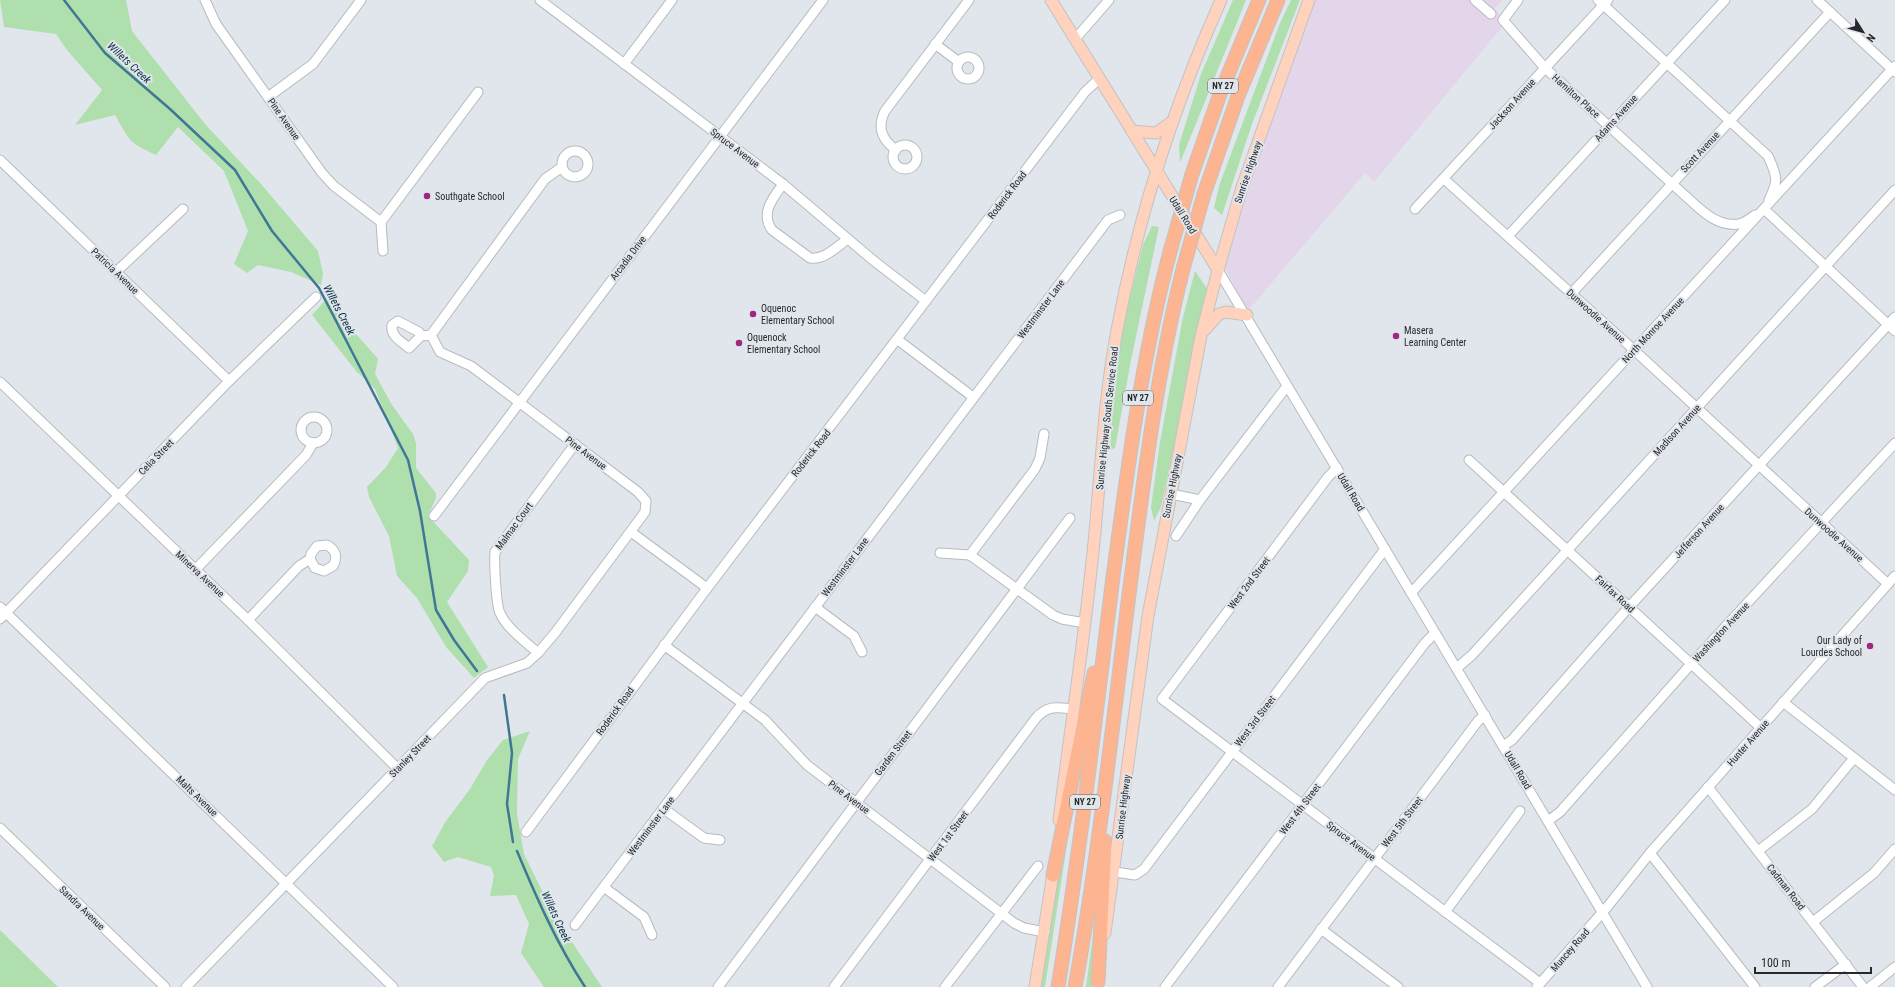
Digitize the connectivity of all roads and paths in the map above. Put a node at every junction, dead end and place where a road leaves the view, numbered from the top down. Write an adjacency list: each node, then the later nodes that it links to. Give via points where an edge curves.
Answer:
1 (205, 0): 29 (street, Pine Avenue, via 216,24)
2 (361, 0): 29 (street, via 313,64)
3 (540, 0): 24 (street, Spruce Avenue)
4 (672, 0): 24 (street)
5 (823, 0): 34 (street, Arcadia Drive)
6 (968, 0): 21 (street)
7 (1051, 0): 20 (main road, Udall Road)
8 (1109, 0): 20 (street)
9 (1221, 0): 30 (main road)
10 (1259, 0): 102 (highway, NY 27, bridge, via 1220,94 1192,174 1151,329 1136,412)
11 (1278, 0): 121 (highway, Sunrise Highway / NY 27, bridge, via 1238,96 1204,194 1166,342 1151,424)
12 (1309, 0): 52 (main road, Sunrise Highway, via 1247,173)
13 (1475, 0): 19 (street)
14 (1518, 0): 25 (street, Hamilton Place, via 1503,20)
15 (1725, 0): 23 (street, Adams Avenue)
16 (1817, 0): 18 (street)
17 (1603, 2): 23 (street); 25 (street, Jackson Avenue)
18 (1830, 12): 26 (street); 31 (street, Scott Avenue)
19 (1491, 14)
20 (1076, 38): 27 (main road, Udall Road)
21 (935, 44): 22 (street); 35 (street, via 881,120 880,130)
22 (959, 62)
23 (1666, 63): 31 (street); 32 (street, Adams Avenue)
24 (624, 64): 34 (street, Spruce Avenue)
25 (1545, 68): 32 (street, Hamilton Place); 39 (street, Jackson Avenue)
26 (1894, 69): 45 (street, North Monroe Avenue)
27 (1100, 78): 33 (main road, Udall Road); 56 (street, Roderick Road, via 1085,92)
28 (478, 92): 47 (street)
29 (268, 97): 47 (street, Pine Avenue, via 328,180)
30 (1174, 119): 33 (main road, via 1156,134); 38 (main road)
31 (1730, 121): 40 (street, Scott Avenue); 45 (street, via 1768,156 1775,172 1776,186)
32 (1609, 126): 40 (street, Hamilton Place); 48 (street, Adams Avenue)
33 (1132, 131): 38 (main road, Udall Road)
34 (720, 137): 41 (street, Spruce Avenue); 70 (street, Arcadia Drive)
35 (896, 150)
36 (0, 160): 53 (street, Patricia Avenue)
37 (562, 167): 61 (street, via 546,179)
38 (1157, 172): 52 (main road, Udall Road); 104 (main road, Sunrise Highway South Service Road, via 1132,262 1114,345)
39 (1444, 179): 44 (street, Jackson Avenue); 48 (street, Dunwoodie Avenue)
40 (1671, 183): 45 (street, via 1717,221 1740,224); 54 (street, Scott Avenue)
41 (782, 184): 49 (street, Spruce Avenue); 49 (street, via 767,212 768,225 772,230 810,258 817,259)
42 (1895, 190): 51 (street, Madison Avenue)
43 (183, 209): 53 (street)
44 (1415, 209)
45 (1764, 209): 51 (street); 65 (street, North Monroe Avenue)
46 (1120, 215): 69 (street, Westminster Lane, via 1108,220)
47 (380, 222): 50 (street)
48 (1508, 236): 54 (street, Dunwoodie Avenue)
49 (848, 239): 56 (street, Spruce Avenue)
50 (383, 251)
51 (1826, 266): 59 (street); 71 (street, Madison Avenue)
52 (1218, 270): 57 (street, Udall Road); 63 (main road, Sunrise Highway)
53 (116, 272): 66 (street, Patricia Avenue)
54 (1571, 294): 65 (street, Dunwoodie Avenue)
55 (316, 297): 66 (street, Celia Street)
56 (926, 301): 64 (street, Roderick Road)
57 (1247, 316): 63 (main road, via 1226,312 1219,314 1213,318); 68 (street, Udall Road)
58 (1895, 317): 59 (street, Jefferson Avenue)
59 (1888, 324): 60 (street); 77 (street, Jefferson Avenue)
60 (1895, 331)
61 (431, 335): 62 (street); 70 (street, Pine Avenue, via 440,352 471,366)
62 (421, 336)
63 (1201, 336): 80 (main road, Sunrise Highway)
64 (898, 340): 69 (street); 96 (street, Roderick Road)
65 (1634, 350): 71 (street, Dunwoodie Avenue); 79 (street, North Monroe Avenue)
66 (229, 381): 81 (street, Celia Street)
67 (0, 382): 81 (street, Minerva Avenue)
68 (1288, 386): 78 (street, Udall Road); 82 (street)
69 (973, 397): 99 (street, Westminster Lane)
70 (519, 402): 75 (street, Pine Avenue); 83 (street, Arcadia Drive)
71 (1697, 408): 77 (street, Dunwoodie Avenue); 89 (street, Madison Avenue)
72 (1044, 434): 91 (street, via 1040,458 1035,469)
73 (313, 443): 93 (street, via 306,455)
74 (1895, 443): 85 (street, Washington Avenue)
75 (575, 444): 86 (street, Pine Avenue, via 638,492 646,501 645,512); 108 (street, Malmac Court, via 495,552 499,613)
76 (1469, 460): 79 (street, Fairfax Road)
77 (1758, 466): 85 (street, Dunwoodie Avenue); 100 (street, Jefferson Avenue)
78 (1337, 468): 88 (street, Udall Road); 111 (street, West 2nd Street, via 1323,483)
79 (1504, 492): 89 (street, Fairfax Road); 98 (street, North Monroe Avenue)
80 (1171, 494): 82 (street); 138 (main road, Sunrise Highway, via 1144,643)
81 (118, 497): 93 (street, Minerva Avenue); 101 (street, Celia Street)
82 (1200, 500): 87 (street)
83 (434, 516)
84 (1070, 518): 97 (street, Garden Street)
85 (1822, 523): 95 (street, Dunwoodie Avenue); 109 (street, Washington Avenue)
86 (631, 532): 96 (street); 108 (street, Stanley Street)
87 (1176, 536)
88 (1385, 550): 98 (street, Udall Road); 118 (street, West 3rd Street)
89 (1567, 550): 100 (street, Fairfax Road); 110 (street, Madison Avenue, via 1472,655)
90 (940, 553): 91 (street)
91 (970, 555): 97 (street)
92 (310, 559): 103 (street, via 299,566)
93 (195, 570): 103 (street, Minerva Avenue)
94 (1895, 576): 95 (street, Hunter Avenue)
95 (1888, 584): 112 (street, Hunter Avenue)
96 (707, 588): 106 (street, Roderick Road)
97 (1016, 588): 104 (street, via 1057,617); 124 (street, Garden Street)
98 (1411, 593): 105 (street, Udall Road)
99 (815, 607): 107 (street, via 854,636); 113 (street, Westminster Lane)
100 (1629, 607): 109 (street, Fairfax Road); 117 (street, Jefferson Avenue, via 1514,737)
101 (2, 613): 140 (street, Malts Avenue)
102 (1108, 617): 139 (highway, via 1091,682); 161 (highway, NY 27, via 1075,880)
103 (248, 620): 120 (street, Minerva Avenue)
104 (1085, 623): 114 (main road)
105 (1436, 633): 110 (street, Udall Road); 125 (street, West 4th Street, via 1425,642)
106 (664, 645): 113 (street, Pine Avenue); 130 (street, Roderick Road)
107 (862, 652)
108 (538, 653): 120 (street, Stanley Street, via 527,663 485,678)
109 (1691, 664): 116 (street, Fairfax Road); 128 (street, Washington Avenue, via 1560,812)
110 (1457, 668): 115 (street, Udall Road)
111 (1162, 699): 118 (street, Spruce Avenue)
112 (1783, 702): 116 (street, Hunter Avenue); 119 (street)
113 (743, 704): 124 (street, Pine Avenue, via 776,731 807,765); 126 (street, Westminster Lane)
114 (1073, 709): 135 (street, West 1st Street, via 1052,707 1036,718); 139 (main road)
115 (1485, 715): 117 (street, Udall Road); 136 (street, West 5th Street, via 1476,723)
116 (1761, 728): 122 (street, Hunter Avenue)
117 (1503, 746): 128 (street, Udall Road)
118 (1232, 752): 125 (street, Spruce Avenue); 138 (street, West 3rd Street, via 1141,871 1131,875)
119 (1854, 758): 123 (street); 133 (street, via 1812,809)
120 (398, 769): 140 (street, Stanley Street)
121 (1105, 785): 152 (highway, via 1105,850); 162 (highway, Sunrise Highway / NY 27)
122 (1708, 787): 133 (street, Cadman Road); 134 (street, Hunter Avenue)
123 (1895, 790)
124 (856, 802): 135 (street, Pine Avenue); 157 (street, Garden Street)
125 (1303, 805): 136 (street, Spruce Avenue); 163 (street, West 4th Street)
126 (664, 809): 131 (street, via 704,838); 141 (street, Westminster Lane)
127 (1520, 811): 142 (street)
128 (1548, 821): 143 (street, Udall Road)
129 (0, 828): 154 (street, Sandra Avenue)
130 (526, 832)
131 (720, 840)
132 (1895, 849): 145 (street, via 1874,873)
133 (1758, 851): 145 (street, Cadman Road)
134 (1650, 853): 143 (street, Hunter Avenue); 167 (street)
135 (931, 858): 144 (street, Pine Avenue); 158 (street, West 1st Street)
136 (1374, 859): 142 (street, Spruce Avenue); 147 (street, West 5th Street)
137 (1038, 866): 144 (street)
138 (1115, 872): 152 (main road, Sunrise Highway)
139 (1053, 875): 148 (main road)
140 (286, 883): 155 (street, Stanley Street); 156 (street, Malts Avenue)
141 (605, 888): 146 (street, Westminster Lane); 149 (street, via 644,917)
142 (1445, 912): 153 (street, Spruce Avenue)
143 (1603, 912): 153 (street, Muncey Road); 166 (street, Udall Road)
144 (1002, 913): 148 (street, Pine Avenue, via 1019,926); 159 (street)
145 (1813, 922): 150 (street, Cadman Road)
146 (575, 925)
147 (1321, 929): 164 (street, West 5th Street); 165 (street)
148 (1045, 932): 160 (main road)
149 (652, 935)
150 (1846, 964): 168 (street); 169 (street, Cadman Road)
151 (1895, 967): 170 (street)
152 (1097, 984)
153 (1539, 985)
154 (164, 987)
155 (186, 987)
156 (393, 987)
157 (718, 987)
158 (834, 987)
159 (945, 987)
160 (1036, 987)
161 (1058, 987)
162 (1075, 987)
163 (1165, 987)
164 (1278, 987)
165 (1398, 987)
166 (1647, 987)
167 (1755, 987)
168 (1815, 987)
169 (1863, 987)
170 (1870, 987)

